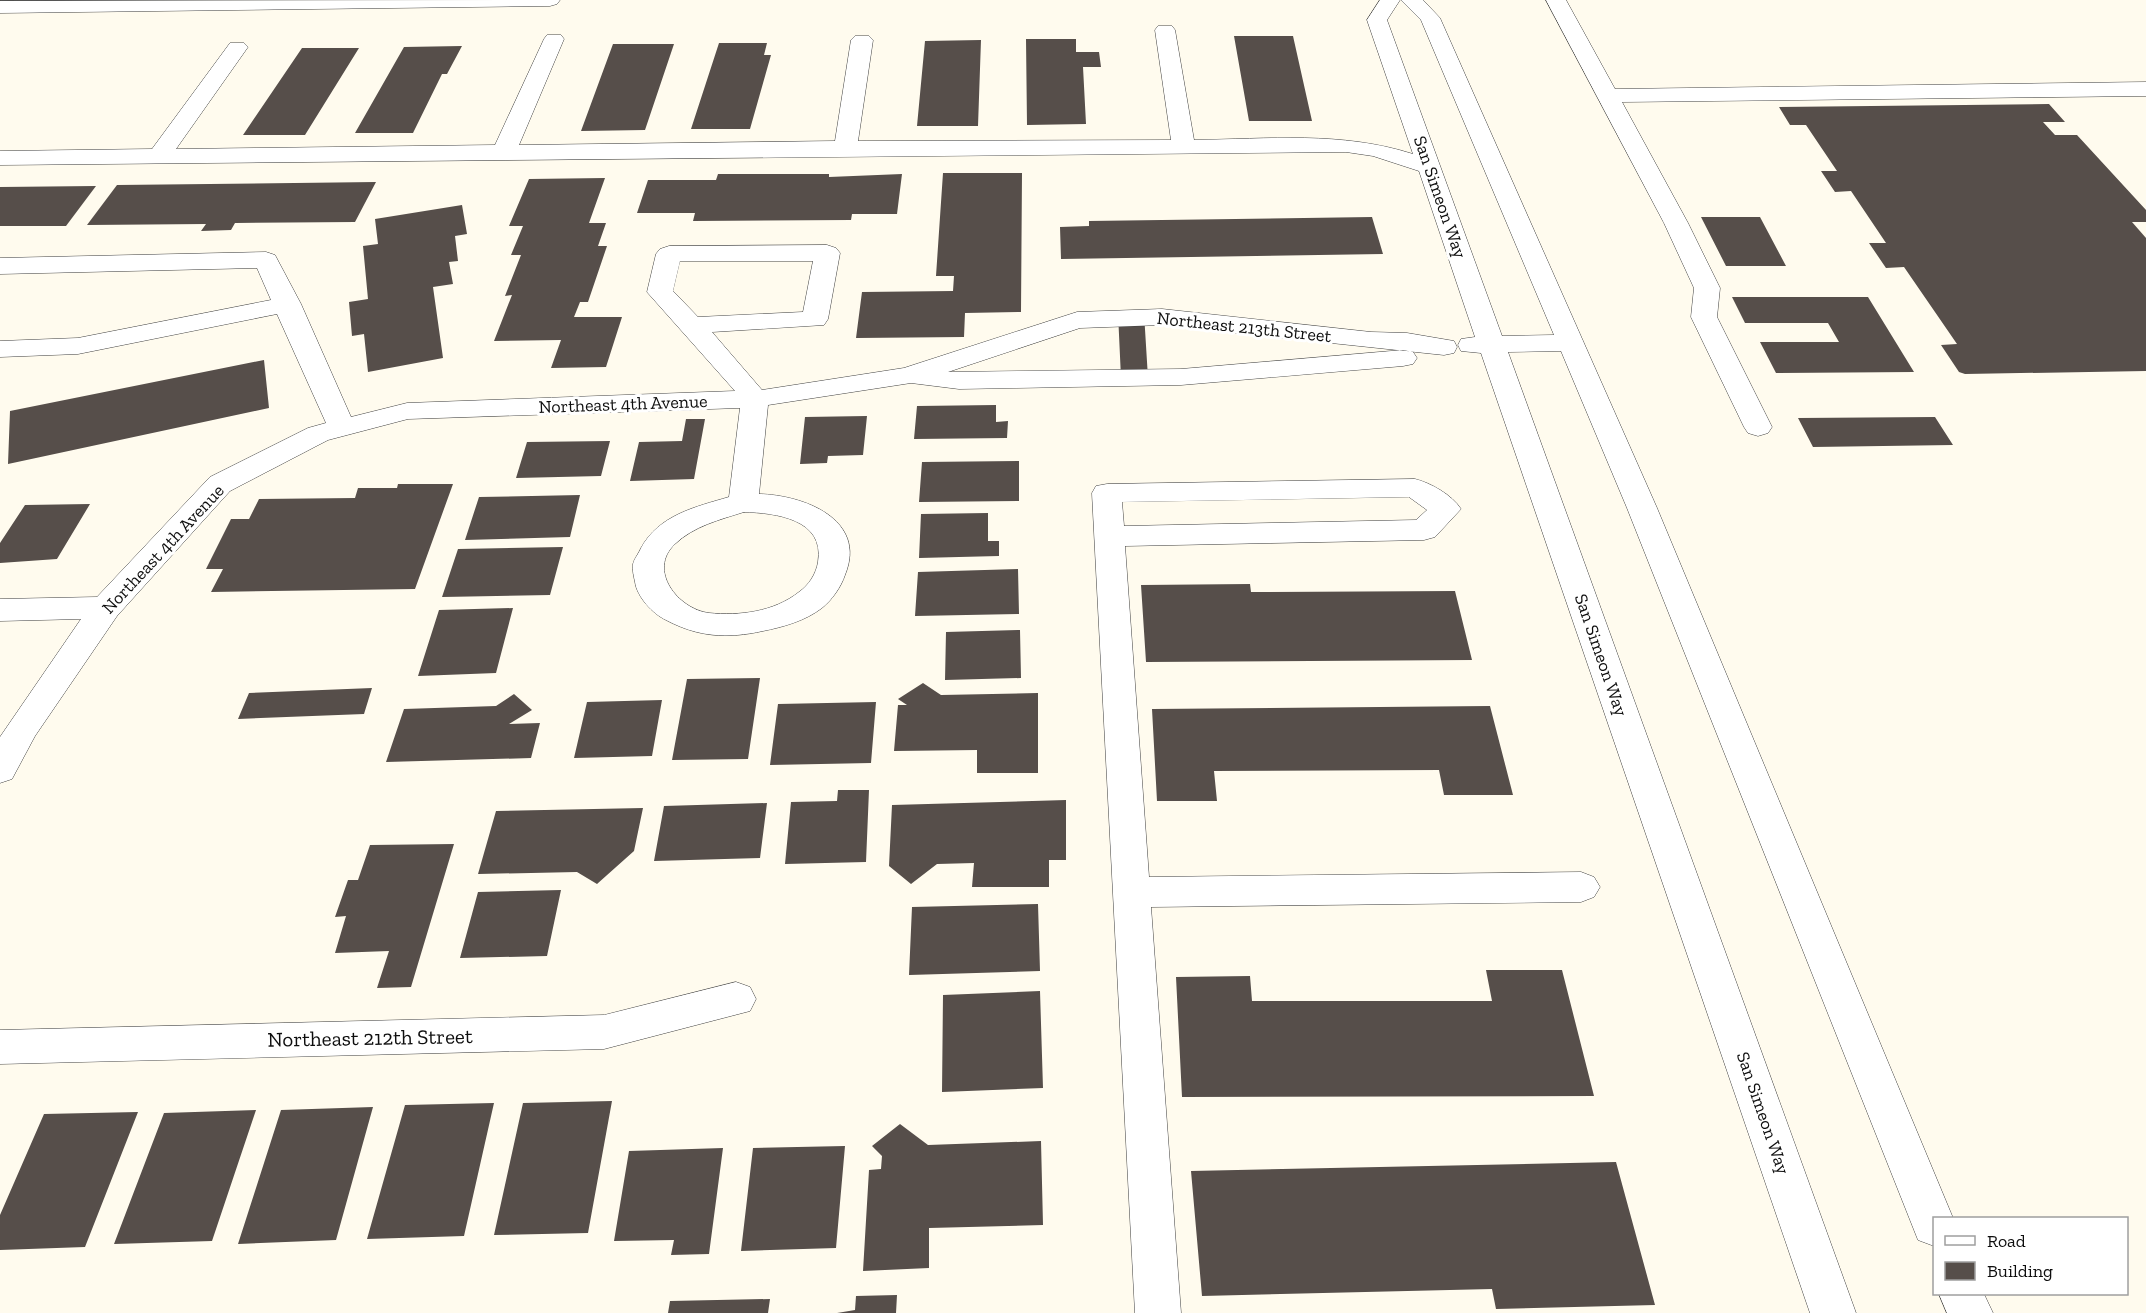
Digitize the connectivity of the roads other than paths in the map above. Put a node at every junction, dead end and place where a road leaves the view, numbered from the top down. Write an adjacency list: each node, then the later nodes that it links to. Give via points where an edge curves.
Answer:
1 (550, 0): 5 (street)
2 (1390, 0): 17 (street, San Simeon Way, via 1377,20)
3 (1411, 0): 21 (street, via 1428,14)
4 (1556, 0): 11 (street)
5 (0, 7)
6 (1165, 30): 12 (street)
7 (554, 39): 14 (street)
8 (862, 40): 13 (street)
9 (237, 47): 15 (street)
10 (2146, 90): 11 (street)
11 (1607, 96): 27 (street, via 1707,288 1704,317)
12 (1184, 147): 13 (street); 17 (street, via 1361,147)
13 (845, 148): 14 (street)
14 (504, 152): 15 (street)
15 (159, 156): 16 (street)
16 (0, 158)
17 (1429, 167): 22 (street, San Simeon Way)
18 (0, 266): 19 (street, via 266,260)
19 (288, 304): 24 (street, via 78,346); 28 (street)
20 (691, 325): 20 (street, via 815,319 827,253 669,254 660,292); 26 (street)
21 (1570, 343): 22 (street, Northeast 213th Street); 38 (street, via 1642,508)
22 (1491, 344): 23 (street, Northeast 213th Street); 41 (street, San Simeon Way)
23 (1444, 347): 25 (street, Northeast 213th Street, via 1407,358 1181,377 959,381); 25 (street, Northeast 213th Street, via 1162,317 1077,320)
24 (0, 349)
25 (908, 376): 26 (street, Northeast 213th Street)
26 (755, 399): 28 (street, Northeast 4th Avenue, via 407,411); 29 (street)
27 (1758, 426)
28 (342, 428): 31 (street, Northeast 4th Avenue, via 318,434 220,484)
29 (743, 503): 29 (street, via 713,508 686,520 663,536 650,555 647,576 654,596 672,612 699,622 730,626 764,621 794,610 817,595 832,576 837,556 833,538 819,522 799,510)
30 (1109, 536): 30 (street, via 1107,494 1415,488 1446,509 1424,530); 35 (street)
31 (106, 608): 32 (street); 33 (street, Northeast 4th Avenue, via 21,730)
32 (0, 610)
33 (0, 771)
34 (1581, 887): 35 (street)
35 (1131, 892): 40 (street)
36 (736, 999): 37 (street, Northeast 212th Street, via 604,1032)
37 (0, 1047)
38 (1933, 1221)
39 (1963, 1295): 42 (street)
40 (1158, 1313)
41 (1833, 1313)
42 (1970, 1313)

